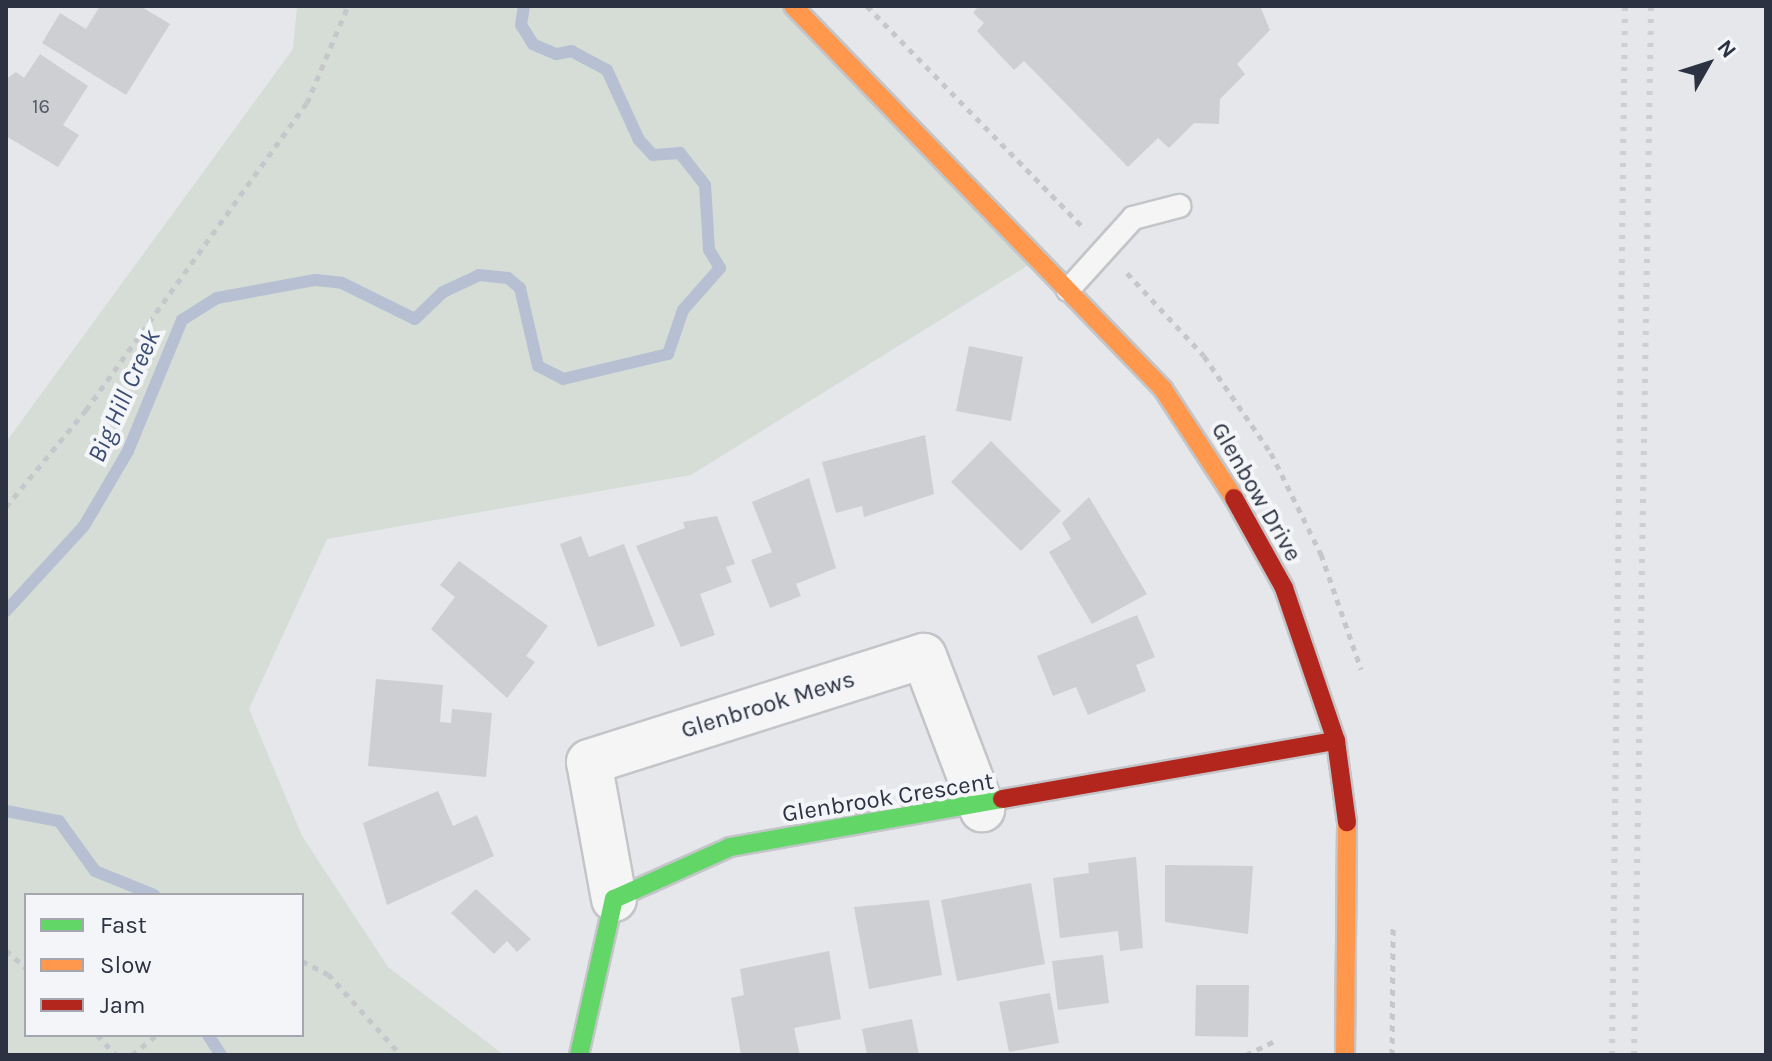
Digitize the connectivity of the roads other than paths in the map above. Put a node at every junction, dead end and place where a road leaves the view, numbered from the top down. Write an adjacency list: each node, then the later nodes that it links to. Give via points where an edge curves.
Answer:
1 (793, 6): 3 (street, Glenbow Drive)
2 (1179, 206): 3 (lane, via 1133,218)
3 (1068, 290): 4 (street, Glenbow Drive, via 1163,389 1222,470 1284,588)
4 (1336, 741): 5 (street, Glenbrook Crescent); 8 (street, Glenbow Drive, via 1348,830)
5 (982, 809): 6 (street, Glenbrook Crescent, via 730,847); 6 (street, Glenbrook Mews, via 924,656 589,762)
6 (614, 899): 7 (street)
7 (579, 1055)
8 (1345, 1055)

